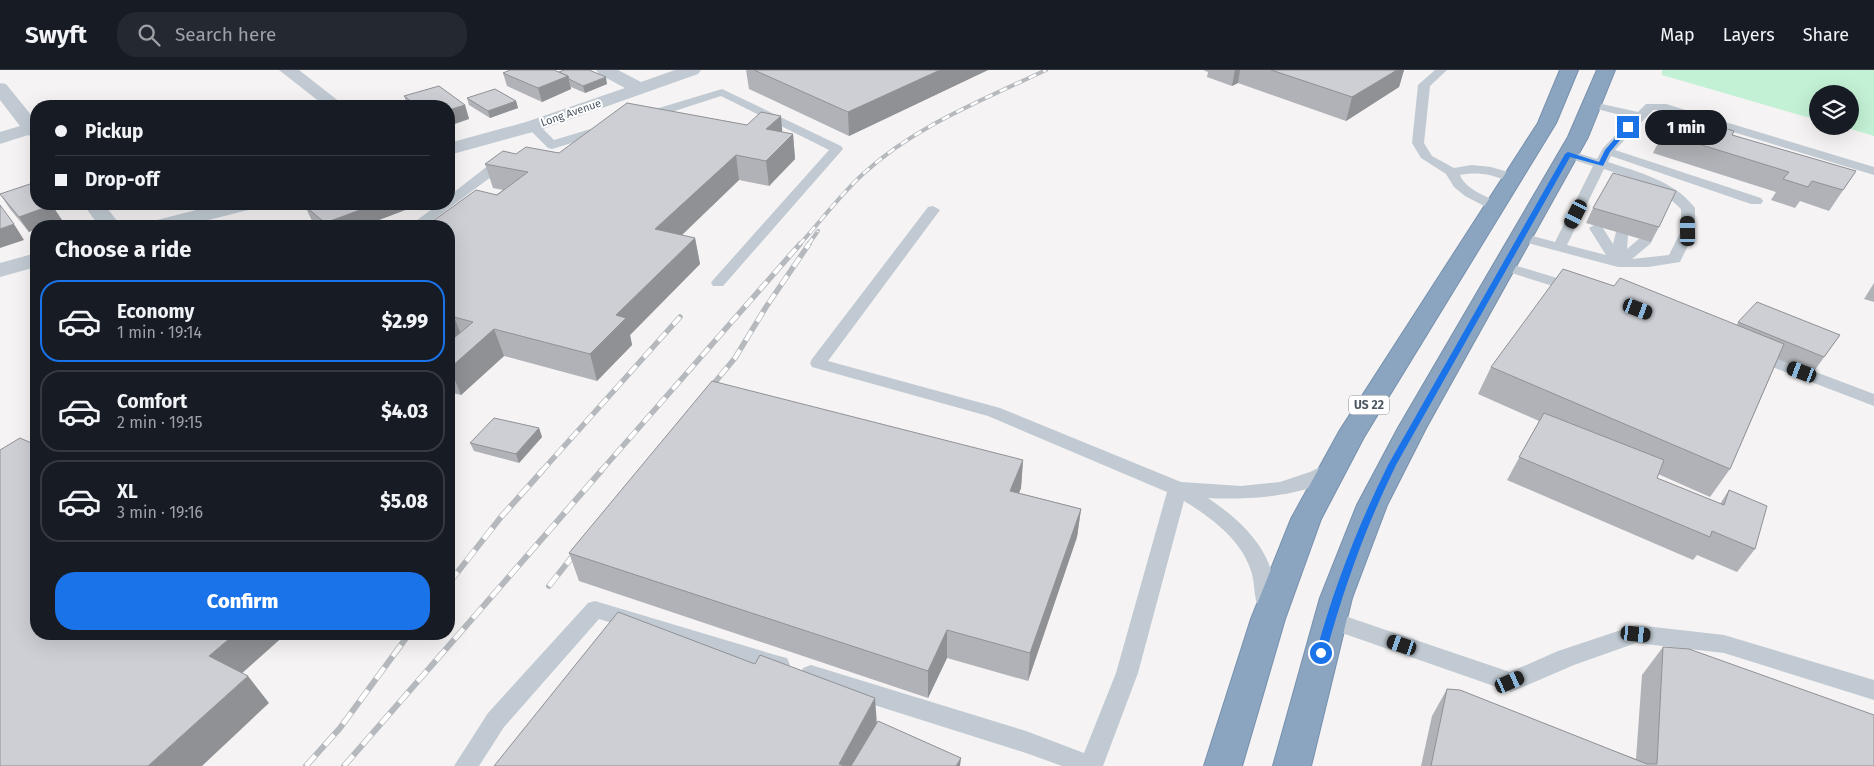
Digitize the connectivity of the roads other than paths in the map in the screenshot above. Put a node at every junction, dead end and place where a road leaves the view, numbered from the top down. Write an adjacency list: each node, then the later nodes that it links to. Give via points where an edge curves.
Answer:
1 (288, 70): 9 (street)
2 (605, 70): 8 (street)
3 (692, 70): 8 (street, Long Avenue)
4 (1442, 70): 22 (lane, via 1424,85 1418,143 1427,158)
5 (1569, 70): 24 (highway, US 22, via 1547,123)
6 (1606, 70): 10 (highway)
7 (0, 88): 12 (street)
8 (640, 89): 13 (street, Long Avenue)
9 (328, 100)
10 (1592, 105): 11 (lane); 18 (highway)
11 (1639, 116): 17 (lane); 21 (lane, via 1650,106 1662,106)
12 (30, 126)
13 (533, 126): 16 (street, Long Avenue); 47 (lane, via 548,147 722,92 837,149)
14 (30, 132): 15 (street)
15 (0, 138)
16 (455, 147)
17 (1607, 151): 20 (lane); 28 (lane)
18 (1568, 154): 20 (lane); 40 (highway)
19 (526, 156): 27 (lane, via 490,171)
20 (1601, 164): 23 (lane); 42 (lane)
21 (1874, 171)
22 (1452, 172): 24 (lane, via 1472,169); 30 (lane, via 1454,180 1468,192)
23 (1639, 176): 25 (lane); 26 (lane); 29 (lane); 44 (lane, via 1672,193 1688,208 1688,231 1675,259)
24 (1513, 178): 30 (highway, US 22)
25 (1626, 183)
26 (1638, 197)
27 (455, 198)
28 (1756, 201)
29 (1660, 203)
30 (1495, 206): 51 (highway, US 22)
31 (97, 210): 35 (street)
32 (221, 210): 36 (street)
33 (438, 210): 37 (lane)
34 (933, 210): 52 (lane, via 818,363 994,412)
35 (105, 220)
36 (184, 220)
37 (424, 220)
38 (1596, 228): 44 (lane)
39 (1621, 235): 44 (lane)
40 (1521, 237): 42 (lane); 45 (highway)
41 (1645, 242): 44 (lane)
42 (1559, 247): 44 (lane)
43 (30, 262): 46 (street)
44 (1618, 263)
45 (1504, 266): 48 (lane); 54 (highway, via 1372,505)
46 (0, 270)
47 (718, 283)
48 (1594, 294)
49 (1738, 347): 50 (lane)
50 (1874, 400)
51 (1333, 467): 52 (lane, via 1291,487 1234,492); 53 (highway, US 22, via 1306,519)
52 (1178, 488): 53 (lane, via 1233,527 1250,546 1266,586); 57 (lane, via 1127,673)
53 (1268, 619): 58 (highway, US 22)
54 (1330, 620): 55 (lane, via 1510,682 1636,634 1724,644); 59 (highway)
55 (1874, 690)
56 (466, 766): 57 (lane, via 496,720 595,609 991,730)
57 (1091, 766)
58 (1222, 766)
59 (1292, 766)

